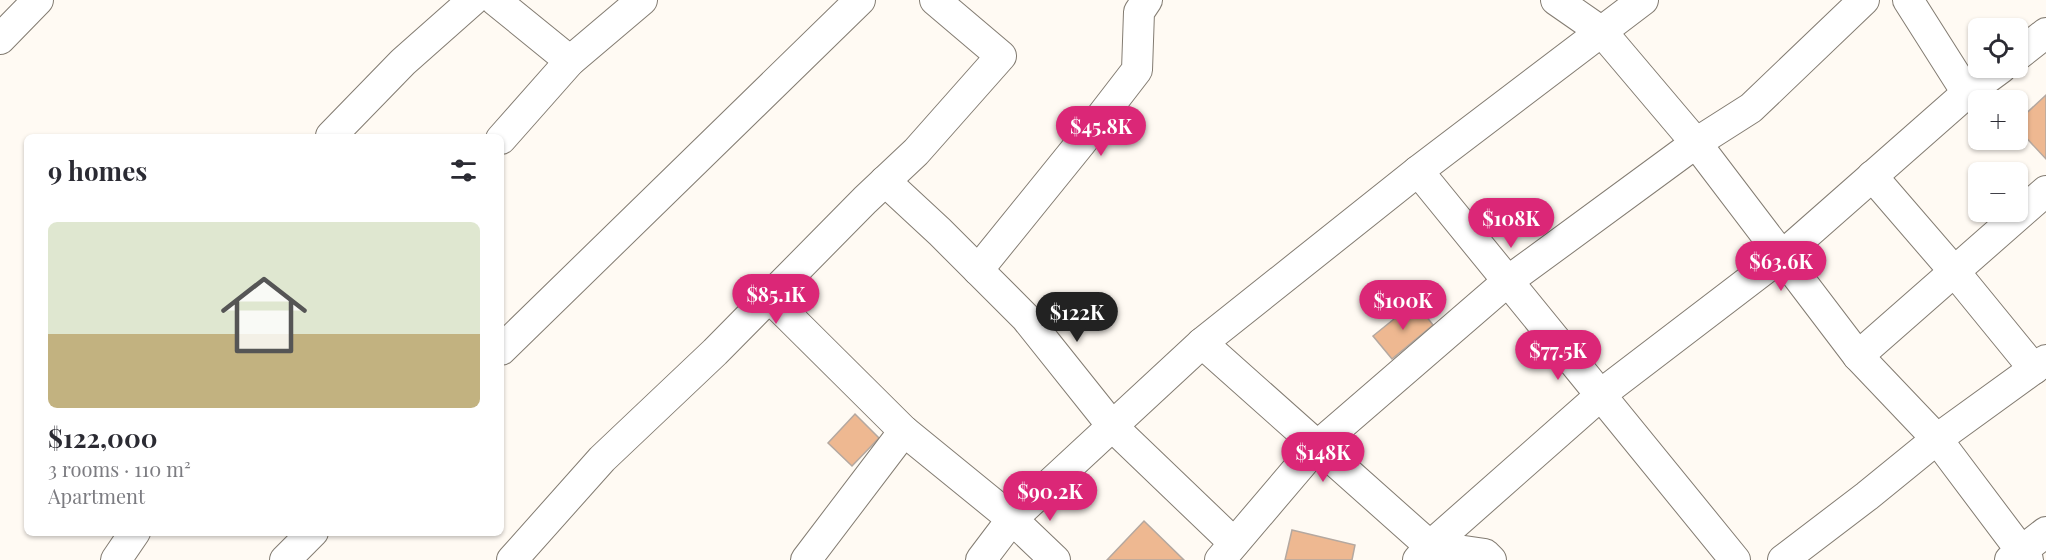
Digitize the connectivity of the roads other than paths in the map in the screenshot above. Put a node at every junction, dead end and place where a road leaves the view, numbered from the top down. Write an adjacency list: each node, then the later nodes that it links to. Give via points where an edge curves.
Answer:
1 (38, 0): 14 (street)
2 (473, 0): 19 (street, via 403,62)
3 (495, 0): 16 (street)
4 (642, 0): 16 (street)
5 (860, 0): 32 (street)
6 (935, 0): 24 (street, via 1000,56 916,152)
7 (1147, 0): 27 (street, via 1139,12 1137,70)
8 (1556, 0): 12 (street)
9 (1643, 0): 12 (street)
10 (1864, 0): 21 (street, via 1751,108)
11 (1908, 0): 18 (street)
12 (1602, 32): 21 (street); 22 (street)
13 (2046, 33): 15 (street)
14 (0, 39)
15 (2028, 47)
16 (570, 61): 20 (street)
17 (1987, 78): 18 (street)
18 (1967, 93): 23 (street)
19 (333, 134)
20 (504, 136)
21 (1696, 143): 26 (street); 29 (street)
22 (1418, 171): 29 (street); 31 (street)
23 (1872, 176): 26 (street); 28 (street)
24 (885, 181): 27 (street); 30 (street)
25 (2046, 191): 28 (street)
26 (1783, 255): 33 (street); 35 (street)
27 (978, 270): 36 (street, via 1026,318)
28 (1954, 271): 33 (street); 34 (street)
29 (1508, 281): 35 (street); 39 (street)
30 (769, 297): 37 (street); 49 (street, via 602,459)
31 (1202, 343): 36 (street); 39 (street)
32 (504, 347)
33 (1858, 356): 38 (street)
34 (2040, 364): 38 (street)
35 (1601, 395): 45 (street); 54 (street)
36 (1113, 427): 40 (street); 44 (street)
37 (904, 431): 40 (street); 50 (street)
38 (1937, 439): 46 (street); 55 (street)
39 (1317, 446): 44 (street); 45 (street)
40 (1012, 519): 51 (street); 52 (street)
41 (2046, 532): 46 (street)
42 (132, 536): 47 (street)
43 (309, 536): 48 (street)
44 (1227, 552)
45 (1424, 553): 53 (street, via 1485,554)
46 (2019, 557)
47 (116, 560)
48 (285, 560)
49 (512, 560)
50 (807, 560)
51 (981, 560)
52 (1055, 560)
53 (1491, 560)
54 (1735, 560)
55 (1783, 560)

